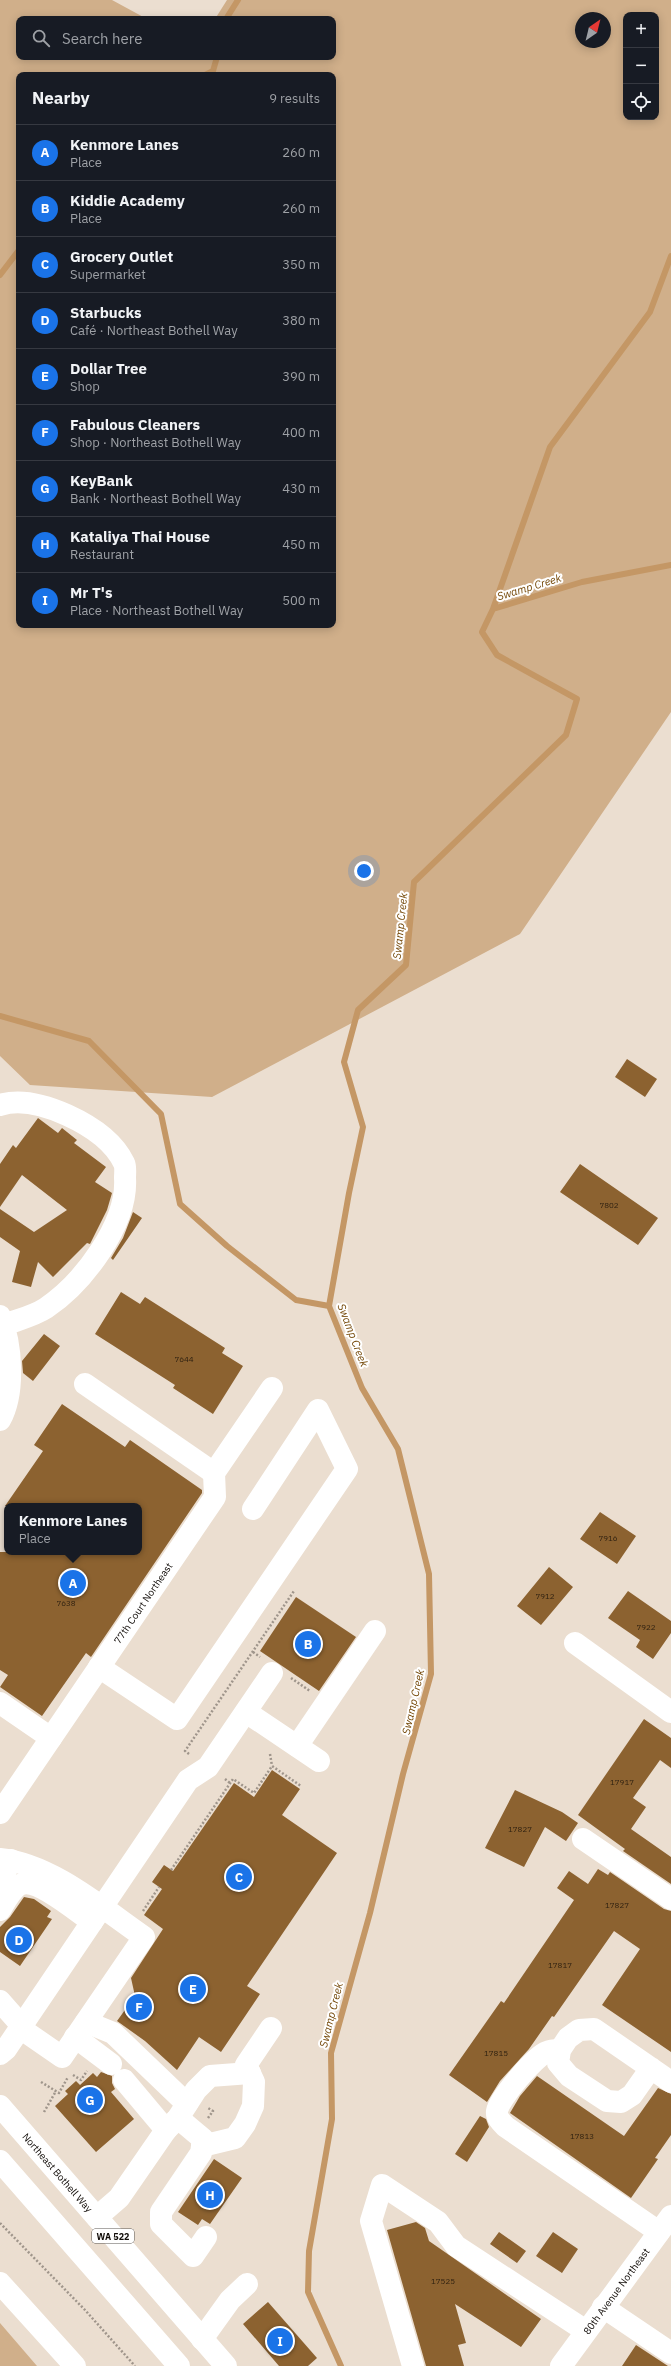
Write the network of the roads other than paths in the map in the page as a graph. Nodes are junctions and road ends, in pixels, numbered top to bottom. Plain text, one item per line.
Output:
1 (0, 1105) edge
2 (2, 1320) edge
3 (85, 1384) dead end
4 (272, 1388) dead end
5 (0, 1420) edge
6 (214, 1473) junction
7 (253, 1509) dead end
8 (375, 1631) dead end
9 (575, 1643) dead end
10 (99, 1667) junction
11 (272, 1673) dead end
12 (0, 1703) edge
13 (246, 1712) junction
14 (671, 1712) edge
15 (51, 1738) junction
16 (297, 1746) junction
17 (319, 1761) dead end
18 (0, 1813) edge
19 (583, 1838) dead end
20 (5, 1859) edge
21 (0, 1882) edge
22 (671, 1899) edge
23 (0, 1910) edge
24 (97, 1915) junction
25 (0, 2001) edge
26 (21, 2027) junction
27 (271, 2028) dead end
28 (81, 2030) junction
29 (560, 2050) junction
30 (0, 2054) edge
31 (651, 2068) junction
32 (250, 2073) junction
33 (671, 2082) edge
34 (0, 2106) edge
35 (177, 2117) junction
36 (202, 2146) junction
37 (0, 2161) edge
38 (97, 2217) junction
39 (667, 2224) edge
40 (206, 2237) dead end
41 (0, 2283) edge
42 (248, 2284) dead end
43 (603, 2307) junction
44 (586, 2331) junction
45 (202, 2339) junction
46 (671, 2353) edge
47 (75, 2366) edge
48 (179, 2366) edge
49 (226, 2366) edge
50 (413, 2366) edge
51 (561, 2366) edge

1 - 2 street
2 - 5 street
3 - 6 street
4 - 6 street
6 - 10 street, 77th Court Northeast
7 - 10 street
8 - 16 street
9 - 14 street
10 - 15 street, 77th Court Northeast
11 - 13 street
12 - 15 street
13 - 16 street
13 - 24 street
15 - 18 street, 77th Court Northeast
16 - 17 street
19 - 22 street
20 - 21 street
20 - 24 street
23 - 24 street
24 - 26 street
24 - 28 street
25 - 26 street
26 - 28 street
26 - 30 street
27 - 32 street
28 - 35 street
28 - 35 street
29 - 31 street
29 - 31 street
29 - 39 street
31 - 33 street
32 - 35 street
32 - 36 street
34 - 38 street, Northeast Bothell Way / WA 522
35 - 36 street
35 - 38 street
36 - 40 street
37 - 48 street
38 - 45 street, Northeast Bothell Way / WA 522
39 - 43 street, 80th Avenue Northeast
41 - 47 street
42 - 45 street
43 - 44 street, 80th Avenue Northeast
43 - 46 street
44 - 50 street
44 - 51 street, 80th Avenue Northeast
45 - 49 street, Northeast Bothell Way / WA 522

